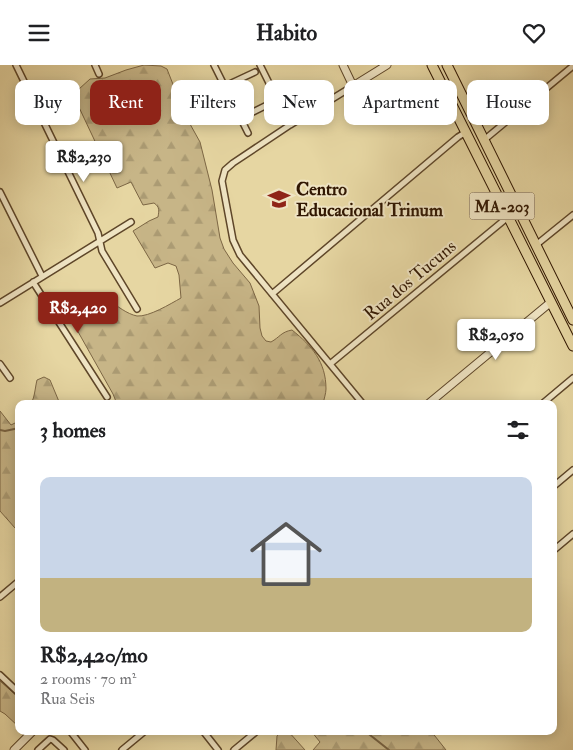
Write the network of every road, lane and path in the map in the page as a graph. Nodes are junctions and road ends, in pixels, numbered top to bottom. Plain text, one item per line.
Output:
1 (16, 65) edge
2 (95, 65) edge
3 (214, 65) edge
4 (260, 65) edge
5 (343, 65) edge
6 (387, 65) edge
7 (432, 65) edge
8 (447, 65) edge
9 (573, 66) edge
10 (255, 72) dead end
11 (100, 74) dead end
12 (222, 80) edge
13 (238, 80) edge
14 (268, 80) edge
15 (350, 80) edge
16 (363, 80) edge
17 (244, 125) edge
18 (290, 125) edge
19 (466, 132) junction
20 (248, 133) dead end
21 (484, 140) junction
22 (0, 192) edge
23 (573, 215) edge
24 (508, 217) junction
25 (131, 222) dead end
26 (100, 241) junction
27 (536, 245) junction
28 (42, 276) junction
29 (34, 282) junction
30 (272, 294) junction
31 (551, 302) junction
32 (0, 303) edge
33 (137, 309) dead end
34 (573, 320) edge
35 (573, 346) edge
36 (0, 364) edge
37 (330, 364) junction
38 (10, 378) dead end
39 (573, 379) edge
40 (106, 397) dead end
41 (360, 400) edge
42 (433, 400) edge
43 (547, 400) edge
44 (573, 471) edge
45 (557, 484) edge
46 (573, 534) edge
47 (557, 547) edge
48 (15, 584) edge
49 (0, 597) edge
50 (0, 675) edge
51 (15, 689) edge
52 (28, 735) edge
53 (73, 735) edge
54 (140, 735) edge
55 (206, 735) edge
56 (252, 735) edge
57 (14, 750) edge
58 (38, 750) edge
59 (64, 750) edge
60 (85, 750) edge
61 (122, 750) edge
62 (218, 750) edge
63 (234, 750) edge

1 - 26 street
2 - 11 street
3 - 12 street
4 - 14 street
5 - 15 street
6 - 16 street
7 - 19 main road, MA-203
8 - 21 main road, MA-203
9 - 21 street
10 - 13 street
17 - 20 street
18 - 30 street
19 - 24 main road, MA-203
19 - 30 street
21 - 27 main road, MA-203
22 - 28 street
23 - 27 street
24 - 31 main road, MA-203
24 - 37 street, Rua dos Tucuns
25 - 26 street
26 - 28 street
26 - 33 street
27 - 34 main road, MA-203
28 - 29 street
29 - 32 street
29 - 40 street
30 - 37 street
31 - 35 main road, MA-203
31 - 42 street
36 - 38 street
37 - 41 street
39 - 43 street
44 - 45 street
46 - 47 street
48 - 49 street
50 - 51 street
52 - 57 street
53 - 60 street
54 - 61 street
55 - 62 street
56 - 63 street
58 - 59 street

